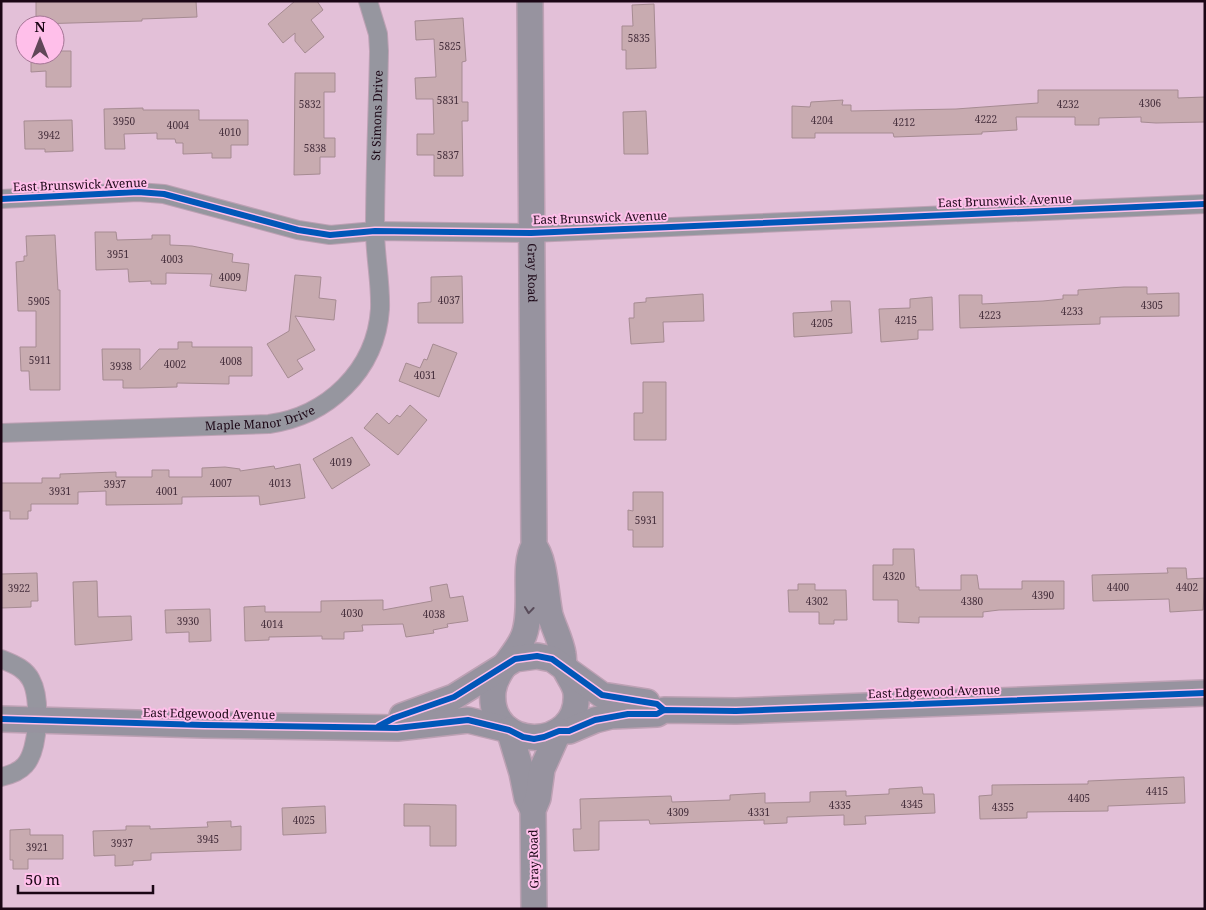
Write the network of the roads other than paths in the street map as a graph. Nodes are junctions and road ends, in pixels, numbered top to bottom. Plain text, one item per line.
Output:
1 (368, 1) edge
2 (530, 1) edge
3 (1, 199) edge
4 (1205, 204) edge
5 (375, 231) junction
6 (531, 232) junction
7 (1, 433) edge
8 (534, 546) junction
9 (1, 659) edge
10 (503, 666) junction
11 (564, 668) junction
12 (1205, 693) edge
13 (664, 710) junction
14 (1, 719) edge
15 (38, 720) junction
16 (379, 726) junction
17 (509, 730) junction
18 (559, 731) junction
19 (1, 777) edge
20 (533, 810) junction
21 (534, 909) edge

1 - 5 street, St Simons Drive
2 - 6 main road, Gray Road
3 - 5 street, East Brunswick Avenue
4 - 6 street, East Brunswick Avenue
5 - 6 street, East Brunswick Avenue
5 - 7 street, Maple Manor Drive
6 - 8 main road, Gray Road
8 -> 10 main road, Gray Road
8 - 11 main road, Gray Road
9 - 15 street
10 - 11 main road
10 - 16 main road, East Edgewood Avenue
10 - 17 main road
11 - 13 main road, East Edgewood Avenue
11 - 18 main road
12 - 13 main road, East Edgewood Avenue
13 - 18 main road, East Edgewood Avenue
14 - 15 main road, East Edgewood Avenue
15 - 16 main road, East Edgewood Avenue
15 - 19 street
16 - 17 main road, East Edgewood Avenue
17 - 18 main road
17 - 20 main road, Gray Road
18 - 20 main road, Gray Road
20 - 21 main road, Gray Road

